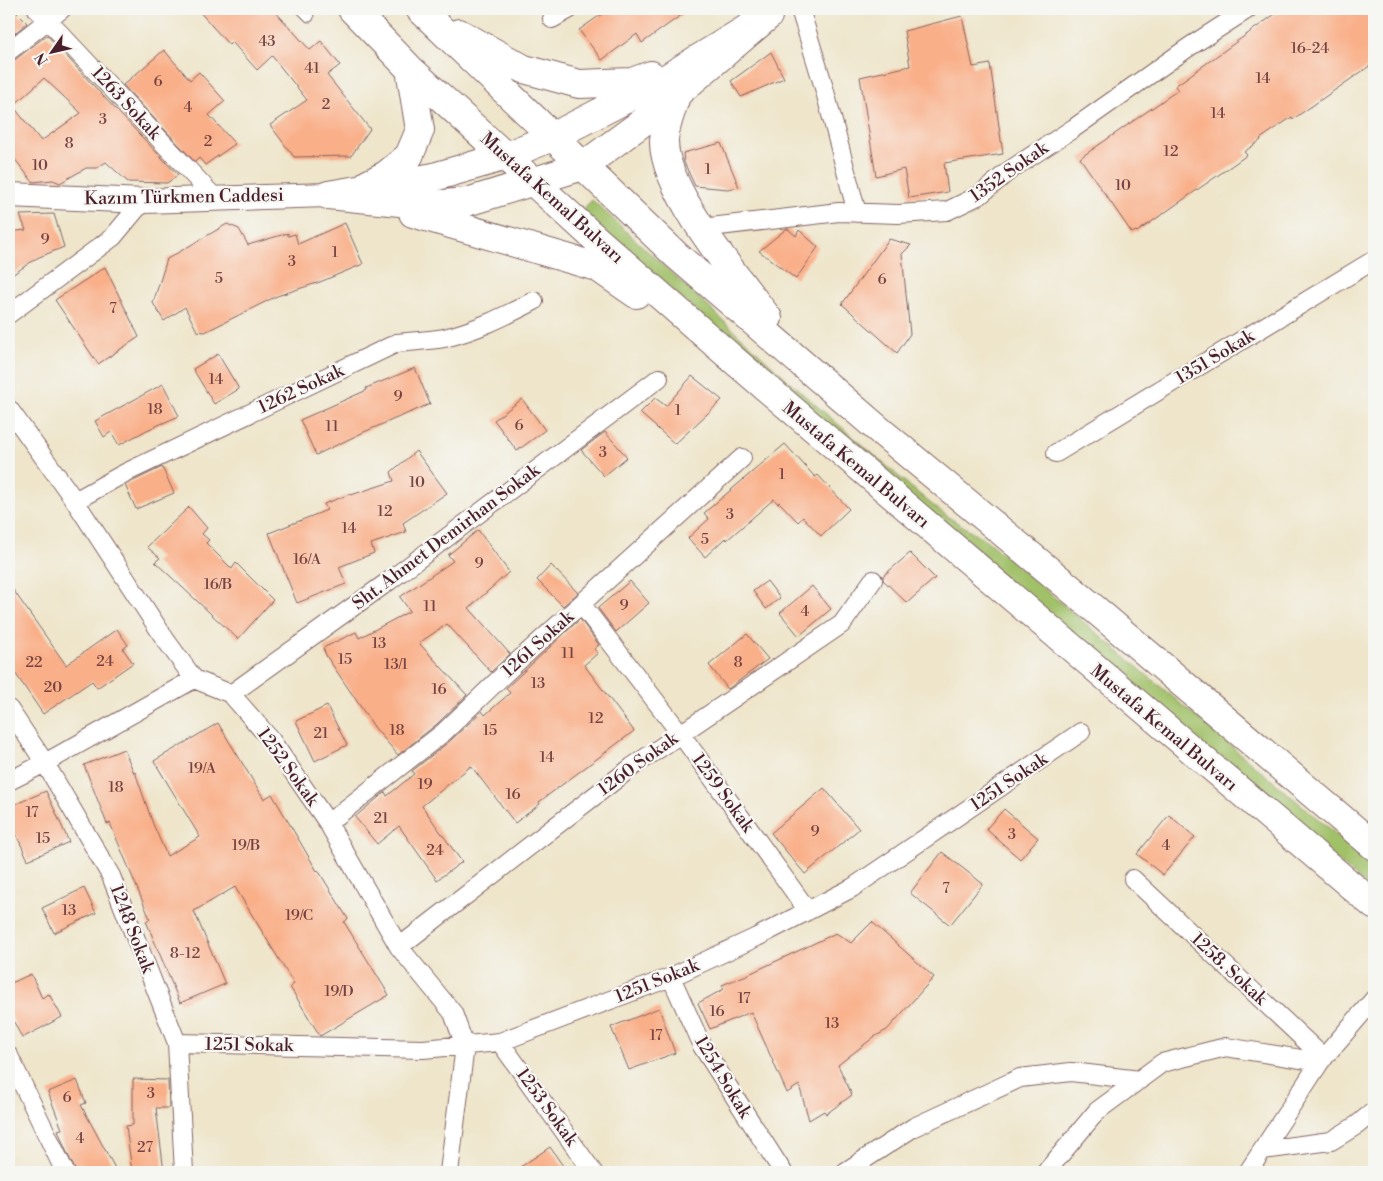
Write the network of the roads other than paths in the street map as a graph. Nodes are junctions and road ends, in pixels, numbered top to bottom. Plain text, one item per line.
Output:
1 (62, 9) edge
2 (301, 9) edge
3 (352, 9) edge
4 (570, 9) edge
5 (800, 9) edge
6 (1248, 9) edge
7 (421, 11) edge
8 (43, 14) edge
9 (309, 17) dead end
10 (552, 18) dead end
11 (9, 51) edge
12 (704, 55) junction
13 (410, 69) junction
14 (677, 93) junction
15 (552, 137) junction
16 (506, 156) junction
17 (583, 166) junction
18 (533, 181) junction
19 (328, 195) junction
20 (9, 196) edge
21 (215, 198) junction
22 (143, 201) junction
23 (857, 212) junction
24 (702, 228) junction
25 (1374, 260) edge
26 (534, 302) dead end
27 (9, 314) edge
28 (735, 361) junction
29 (808, 368) junction
30 (659, 378) dead end
31 (9, 409) edge
32 (1056, 454) dead end
33 (742, 458) dead end
34 (75, 501) junction
35 (873, 580) dead end
36 (582, 605) junction
37 (194, 679) junction
38 (231, 694) junction
39 (9, 709) edge
40 (1081, 732) dead end
41 (680, 733) junction
42 (45, 763) junction
43 (9, 781) edge
44 (328, 823) junction
45 (1374, 846) edge
46 (1133, 879) dead end
47 (1374, 905) edge
48 (808, 911) junction
49 (399, 947) junction
50 (671, 977) junction
51 (1374, 999) edge
52 (500, 1042) junction
53 (177, 1043) junction
54 (465, 1046) junction
55 (9, 1056) edge
56 (1322, 1060) junction
57 (1140, 1080) junction
58 (1374, 1111) edge
59 (1264, 1150) junction
60 (65, 1172) edge
61 (184, 1172) edge
62 (448, 1172) edge
63 (593, 1172) edge
64 (783, 1172) edge
65 (845, 1172) edge
66 (1046, 1172) edge
67 (1248, 1172) edge

1 - 8 street
2 - 9 lane
3 - 13 highway, Mustafa Kemal Bulvarı
4 - 10 street
5 - 23 street
6 - 23 street, 1352 Sokak
7 - 12 highway
7 - 15 highway
8 - 11 street
8 - 21 street, 1263 Sokak
12 - 14 highway
12 - 15 highway
13 - 16 highway, Mustafa Kemal Bulvarı
13 - 19 highway
14 - 17 highway
14 - 24 highway
15 - 16 highway
15 - 17 highway
16 - 18 highway, Mustafa Kemal Bulvarı
16 - 19 highway
17 - 18 highway
17 - 29 highway
18 - 19 highway
18 - 28 highway, Mustafa Kemal Bulvarı
19 - 21 main road, Kazım Türkmen Caddesi
19 - 28 highway
20 - 22 main road, Kazım Türkmen Caddesi
21 - 22 main road, Kazım Türkmen Caddesi
22 - 27 street
23 - 24 street, 1352 Sokak
24 - 29 highway
25 - 32 street, 1351 Sokak
26 - 34 street, 1262 Sokak
28 - 47 highway, Mustafa Kemal Bulvarı
29 - 45 highway
30 - 38 street, Sht. Ahmet Demirhan Sokak
31 - 34 street
33 - 36 street, 1261 Sokak
34 - 37 street
35 - 41 street, 1260 Sokak
36 - 41 street, 1259 Sokak
36 - 44 street, 1261 Sokak
37 - 38 street, 1252 Sokak
37 - 42 street
38 - 44 street, 1252 Sokak
39 - 42 street, 1248 Sokak
40 - 48 street, 1251 Sokak
41 - 48 street, 1259 Sokak
41 - 49 street, 1260 Sokak
42 - 43 street
42 - 53 street, 1248 Sokak
44 - 49 street, 1252 Sokak
46 - 56 street, 1258. Sokak
48 - 50 street, 1251 Sokak
49 - 54 street, 1252 Sokak
50 - 52 street, 1251 Sokak
50 - 64 street, 1254 Sokak
51 - 56 street
52 - 54 street, 1251 Sokak
52 - 63 street, 1253 Sokak
53 - 54 street, 1251 Sokak
53 - 61 street, 1248 Sokak
54 - 62 street, 1252 Sokak
55 - 60 street
56 - 57 street
56 - 59 street
57 - 65 street
57 - 66 street
58 - 59 street
59 - 67 street

